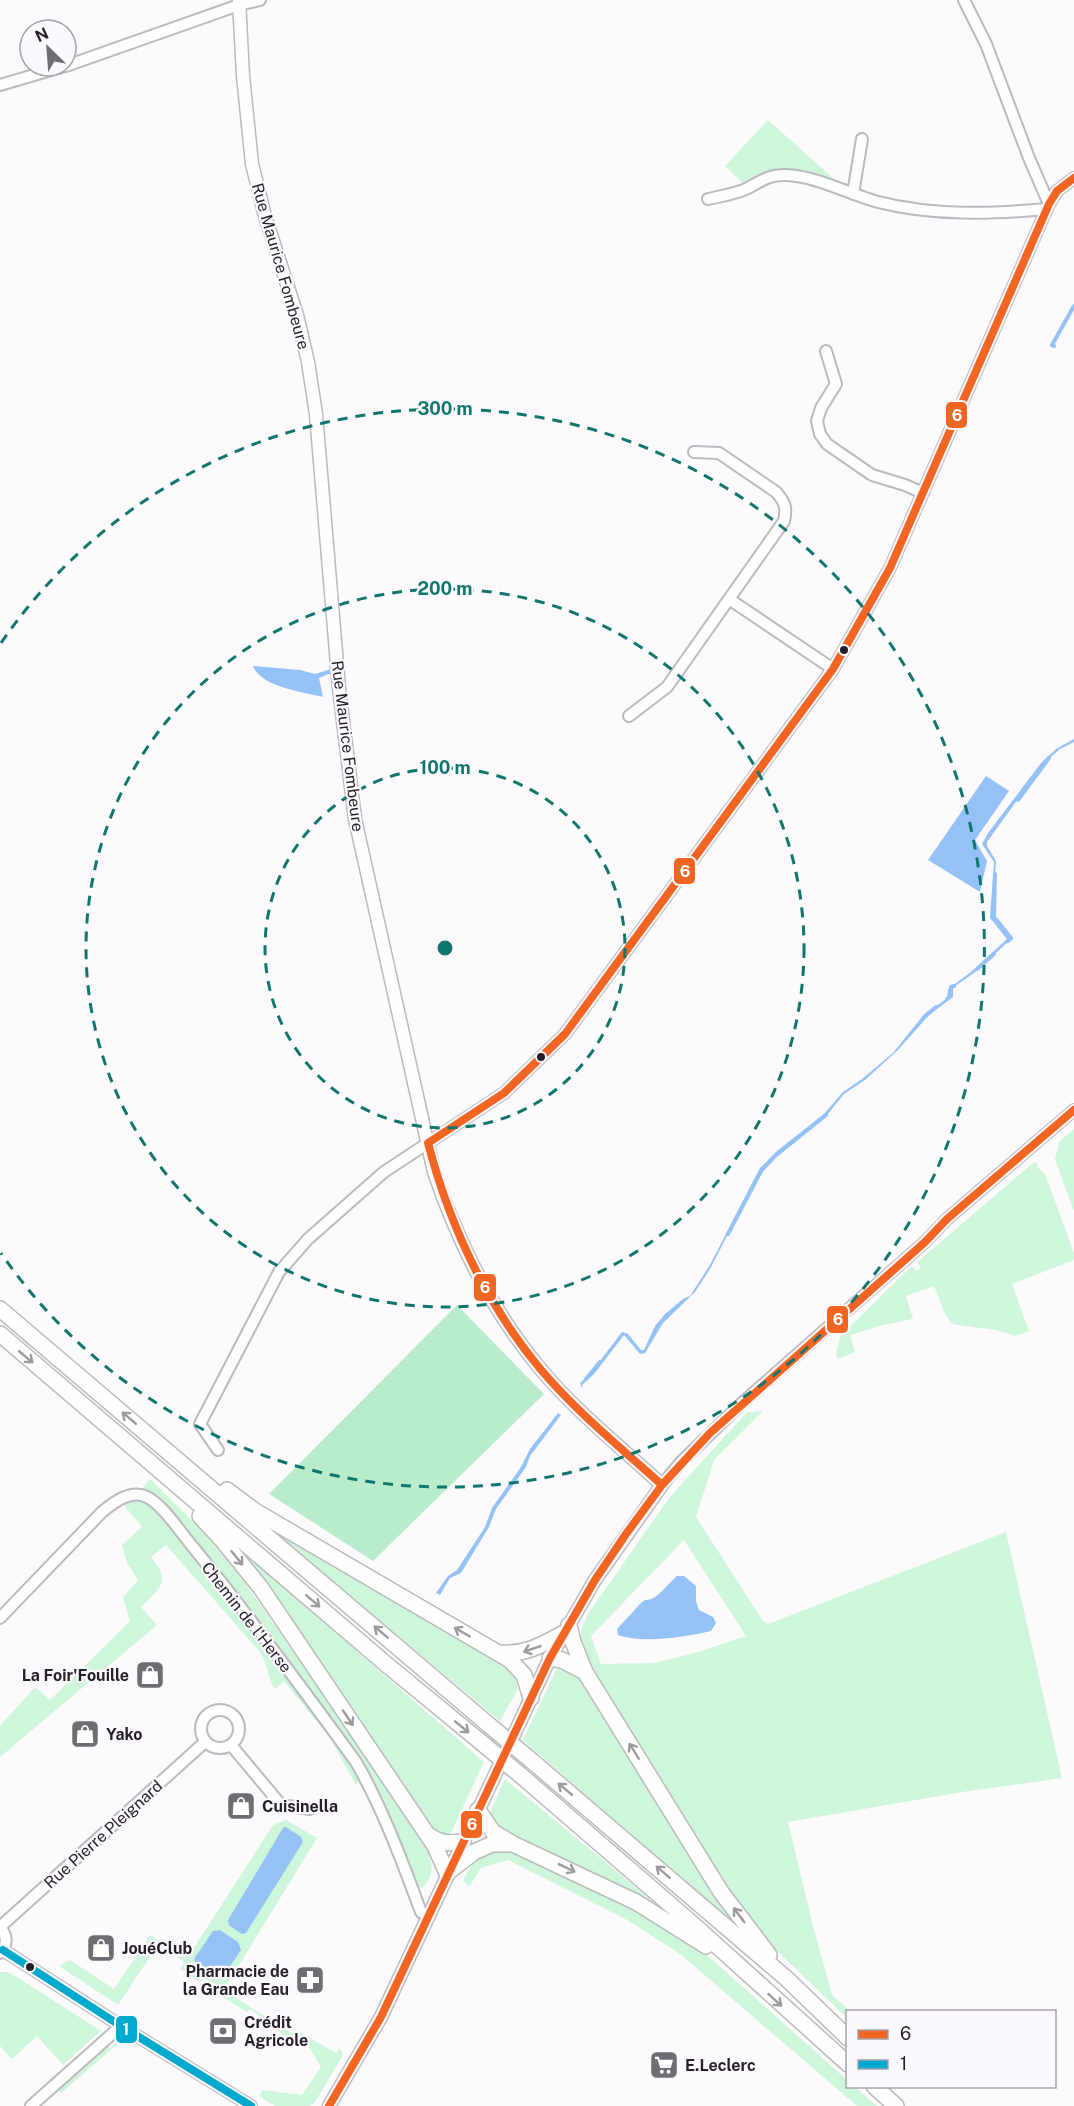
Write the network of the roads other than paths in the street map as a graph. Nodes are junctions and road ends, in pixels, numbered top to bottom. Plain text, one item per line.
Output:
1 (260, 0) edge
2 (964, 0) edge
3 (239, 2) edge
4 (78, 62) edge
5 (24, 78) edge
6 (0, 85) edge
7 (862, 139) dead end
8 (1074, 178) edge
9 (853, 194) junction
10 (708, 199) dead end
11 (1048, 206) junction
12 (826, 351) dead end
13 (694, 452) dead end
14 (923, 493) junction
15 (729, 599) junction
16 (833, 669) junction
17 (629, 716) dead end
18 (1074, 1110) edge
19 (428, 1143) junction
20 (0, 1309) edge
21 (0, 1334) edge
22 (219, 1450) dead end
23 (174, 1456) junction
24 (157, 1467) junction
25 (662, 1485) junction
26 (0, 1618) edge
27 (566, 1629) junction
28 (497, 1653) junction
29 (550, 1658) junction
30 (585, 1672) junction
31 (531, 1698) junction
32 (206, 1742) junction
33 (231, 1745) junction
34 (310, 1809) dead end
35 (478, 1810) junction
36 (428, 1836) junction
37 (463, 1842) junction
38 (513, 1844) junction
39 (447, 1874) junction
40 (428, 1917) junction
41 (0, 1927) edge
42 (2, 1952) edge
43 (732, 1961) junction
44 (787, 1979) junction
45 (121, 2026) junction
46 (846, 2036) edge
47 (846, 2062) edge
48 (876, 2088) edge
49 (892, 2088) edge
50 (31, 2106) edge
51 (251, 2106) edge
52 (329, 2106) edge
53 (896, 2106) edge
54 (905, 2106) edge

1 - 3 street
2 - 11 street
3 - 4 street
3 - 19 street, Rue Maurice Fombeure
5 - 6 street
7 - 9 street
8 - 11 street
9 - 10 street
9 - 11 street
11 - 14 street
12 - 14 street
13 - 15 street
14 - 16 street
15 - 16 street
15 - 17 street
16 - 19 street
18 - 25 street
19 - 22 street
19 - 25 street, Rue Maurice Fombeure
23 -> 20 main road
21 -> 24 main road
28 -> 23 main road
44 -> 23 main road, bridge
24 -> 36 main road
24 -> 43 main road, bridge
25 - 27 street
26 - 40 street, Chemin de l'Herse
27 -> 28 main road
27 - 29 street
27 - 30 main road
28 - 31 main road
29 - 30 main road
29 - 31 street
44 -> 30 main road
31 - 35 street
32 - 33 street
32 - 33 street
32 - 41 street, Rue Pierre Pleignard
33 - 34 street
35 - 37 street
35 - 38 main road
36 - 37 main road
36 - 39 main road
37 - 39 street
38 - 39 main road
38 -> 43 main road
39 - 40 street
40 - 52 street
41 - 42 street
42 - 45 street
43 -> 47 main road
44 - 46 main road
45 - 50 street
45 - 51 street
48 - 53 main road
49 - 54 main road

